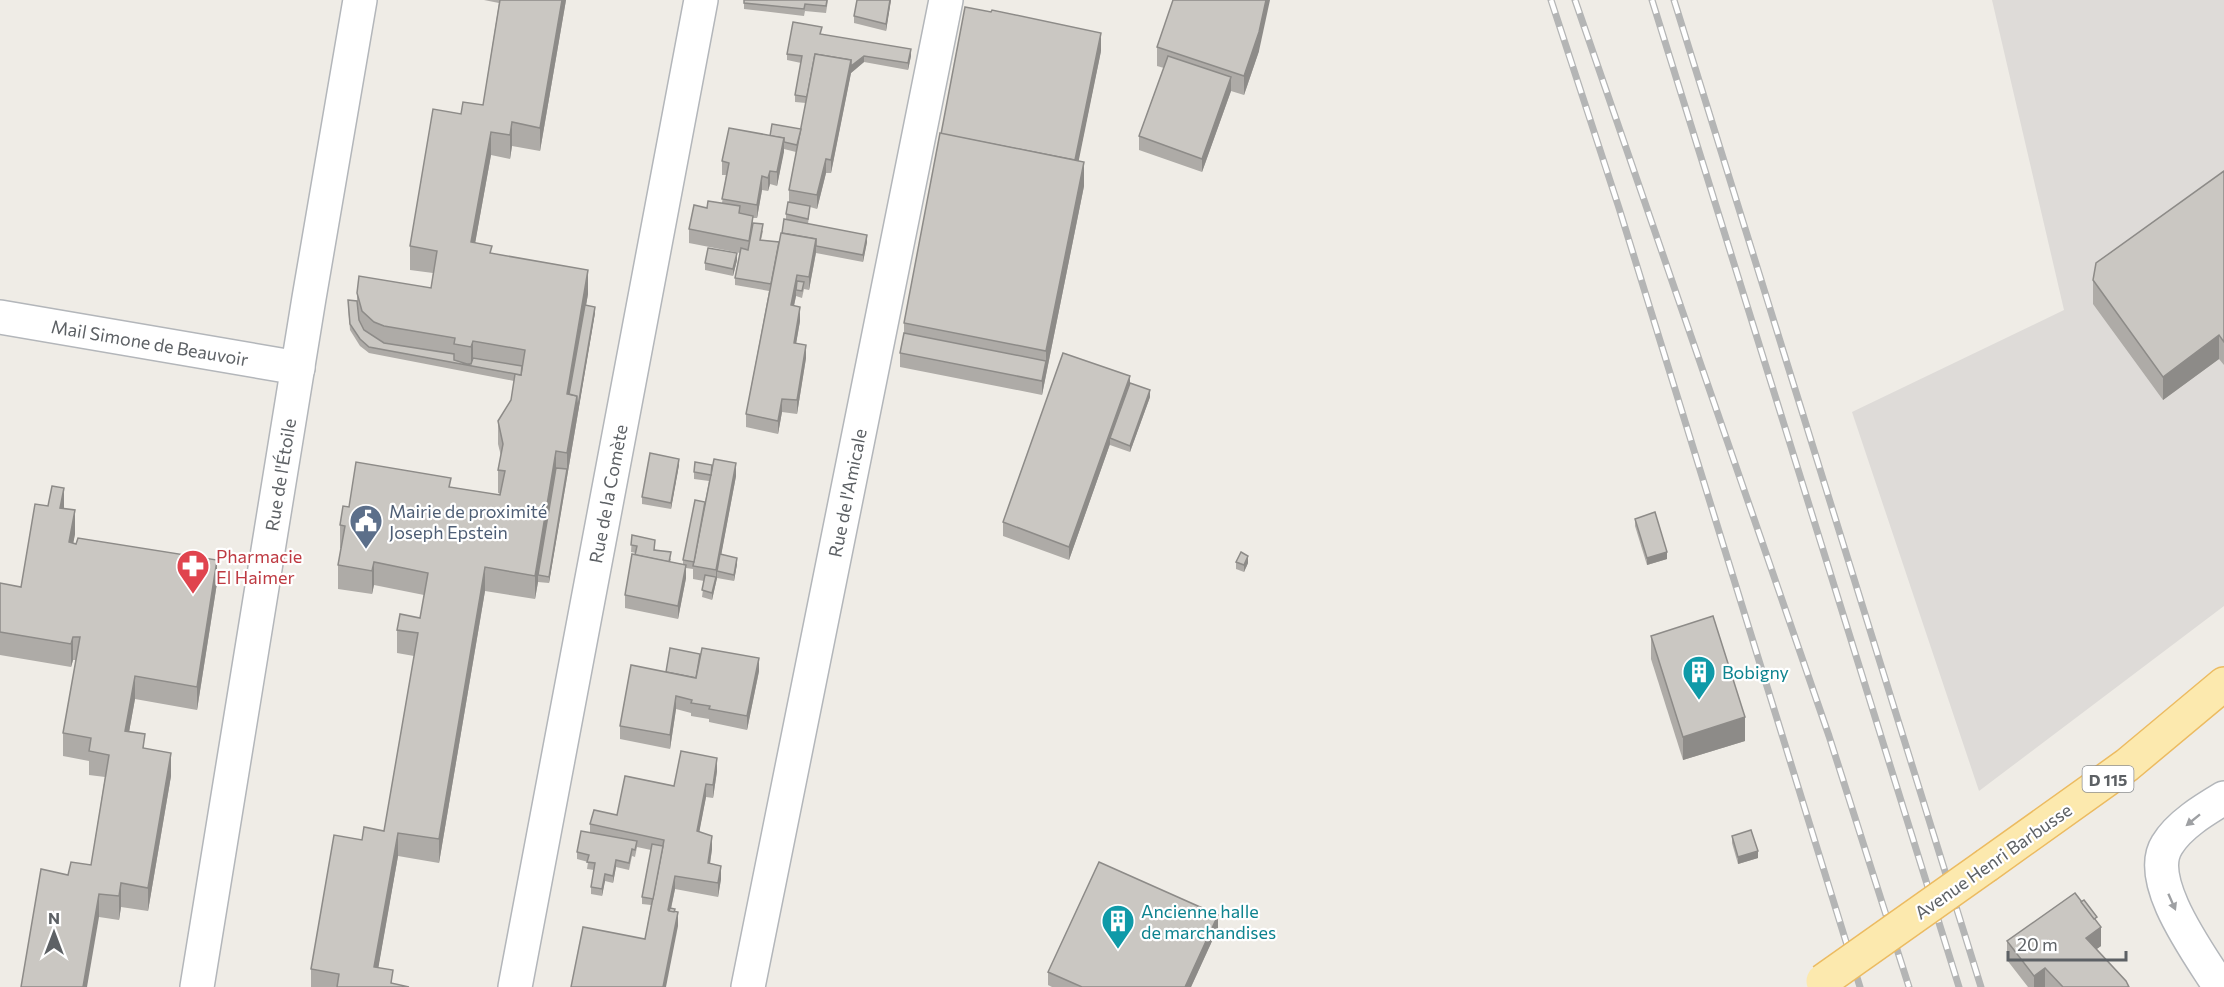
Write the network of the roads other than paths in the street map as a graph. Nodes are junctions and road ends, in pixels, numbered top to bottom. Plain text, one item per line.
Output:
1 (360, 0) edge
2 (702, 0) edge
3 (946, 0) edge
4 (0, 317) edge
5 (298, 369) junction
6 (2224, 684) edge
7 (2224, 798) edge
8 (1819, 984) edge
9 (197, 987) edge
10 (515, 987) edge
11 (747, 987) edge
12 (2220, 987) edge

1 - 5 street, Rue de l'Étoile
2 - 10 street, Rue de la Comète
3 - 11 street, Rue de l'Amicale
4 - 5 street, Mail Simone de Beauvoir
5 - 9 street, Rue de l'Étoile
6 - 8 main road, Avenue Henri Barbusse / D 115, bridge
7 -> 12 street

